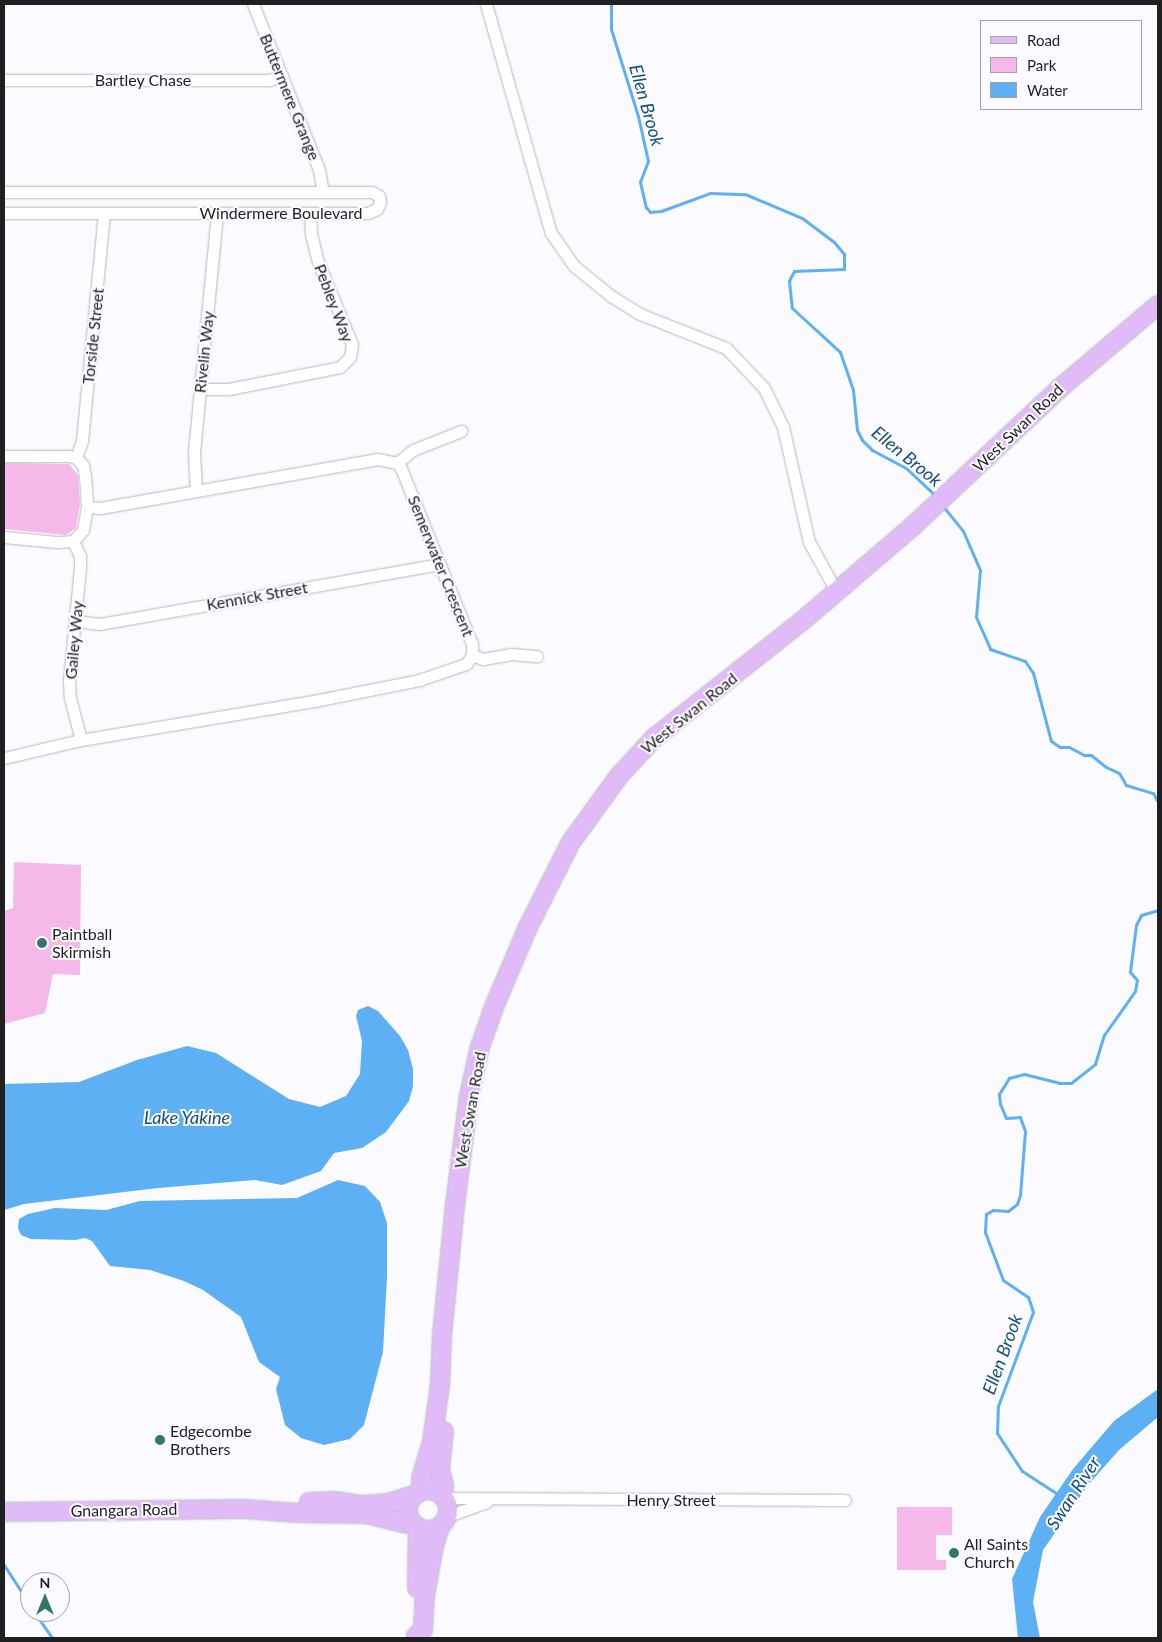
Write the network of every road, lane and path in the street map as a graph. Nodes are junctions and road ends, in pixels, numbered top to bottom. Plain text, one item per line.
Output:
1 (252, 4) edge
2 (486, 4) edge
3 (282, 76) junction
4 (4, 80) edge
5 (4, 192) edge
6 (323, 192) junction
7 (4, 213) edge
8 (104, 213) junction
9 (218, 213) junction
10 (310, 213) junction
11 (1158, 305) edge
12 (200, 389) junction
13 (461, 431) dead end
14 (4, 456) edge
15 (76, 458) junction
16 (397, 463) junction
17 (196, 491) junction
18 (87, 507) junction
19 (4, 537) edge
20 (72, 541) junction
21 (440, 564) junction
22 (836, 591) junction
23 (75, 621) junction
24 (472, 655) junction
25 (537, 656) dead end
26 (81, 740) junction
27 (4, 758) edge
28 (440, 1386) junction
29 (419, 1492) junction
30 (443, 1497) junction
31 (496, 1500) junction
32 (845, 1500) dead end
33 (244, 1509) junction
34 (4, 1512) edge
35 (444, 1521) junction
36 (416, 1525) junction
37 (416, 1637) edge

1 - 3 street, Buttermere Grange
2 - 22 street
3 - 4 street, Bartley Chase
3 - 6 street, Buttermere Grange
5 - 6 street, Windermere Boulevard
6 - 10 street, Windermere Boulevard
7 - 8 street, Windermere Boulevard
8 - 9 street, Windermere Boulevard
8 - 15 street, Torside Street
9 - 10 street, Windermere Boulevard
9 - 12 street, Rivelin Way
10 - 12 street, Pebley Way
11 - 22 main road, West Swan Road
12 - 17 street, Rivelin Way
13 - 16 street
14 - 15 street
15 - 18 street
16 - 17 street
16 - 21 street, Semerwater Crescent
17 - 18 street
18 - 20 street
19 - 20 street
20 - 23 street, Gailey Way
21 - 23 street, Kennick Street
21 - 24 street, Semerwater Crescent
22 - 28 main road, West Swan Road
23 - 26 street, Gailey Way
24 - 25 street
24 - 26 street, Semerwater Crescent
26 - 27 street, Semerwater Crescent
28 - 29 main road, West Swan Road
28 - 30 main road, West Swan Road
29 - 30 main road
29 - 33 main road, Gnangara Road
29 - 36 main road
30 - 31 street, Henry Street
30 - 35 main road
31 - 32 street, Henry Street
31 - 35 street, Henry Street
33 - 34 main road, Gnangara Road
33 - 36 main road, Gnangara Road
35 - 36 main road
35 - 37 main road
36 - 37 main road

